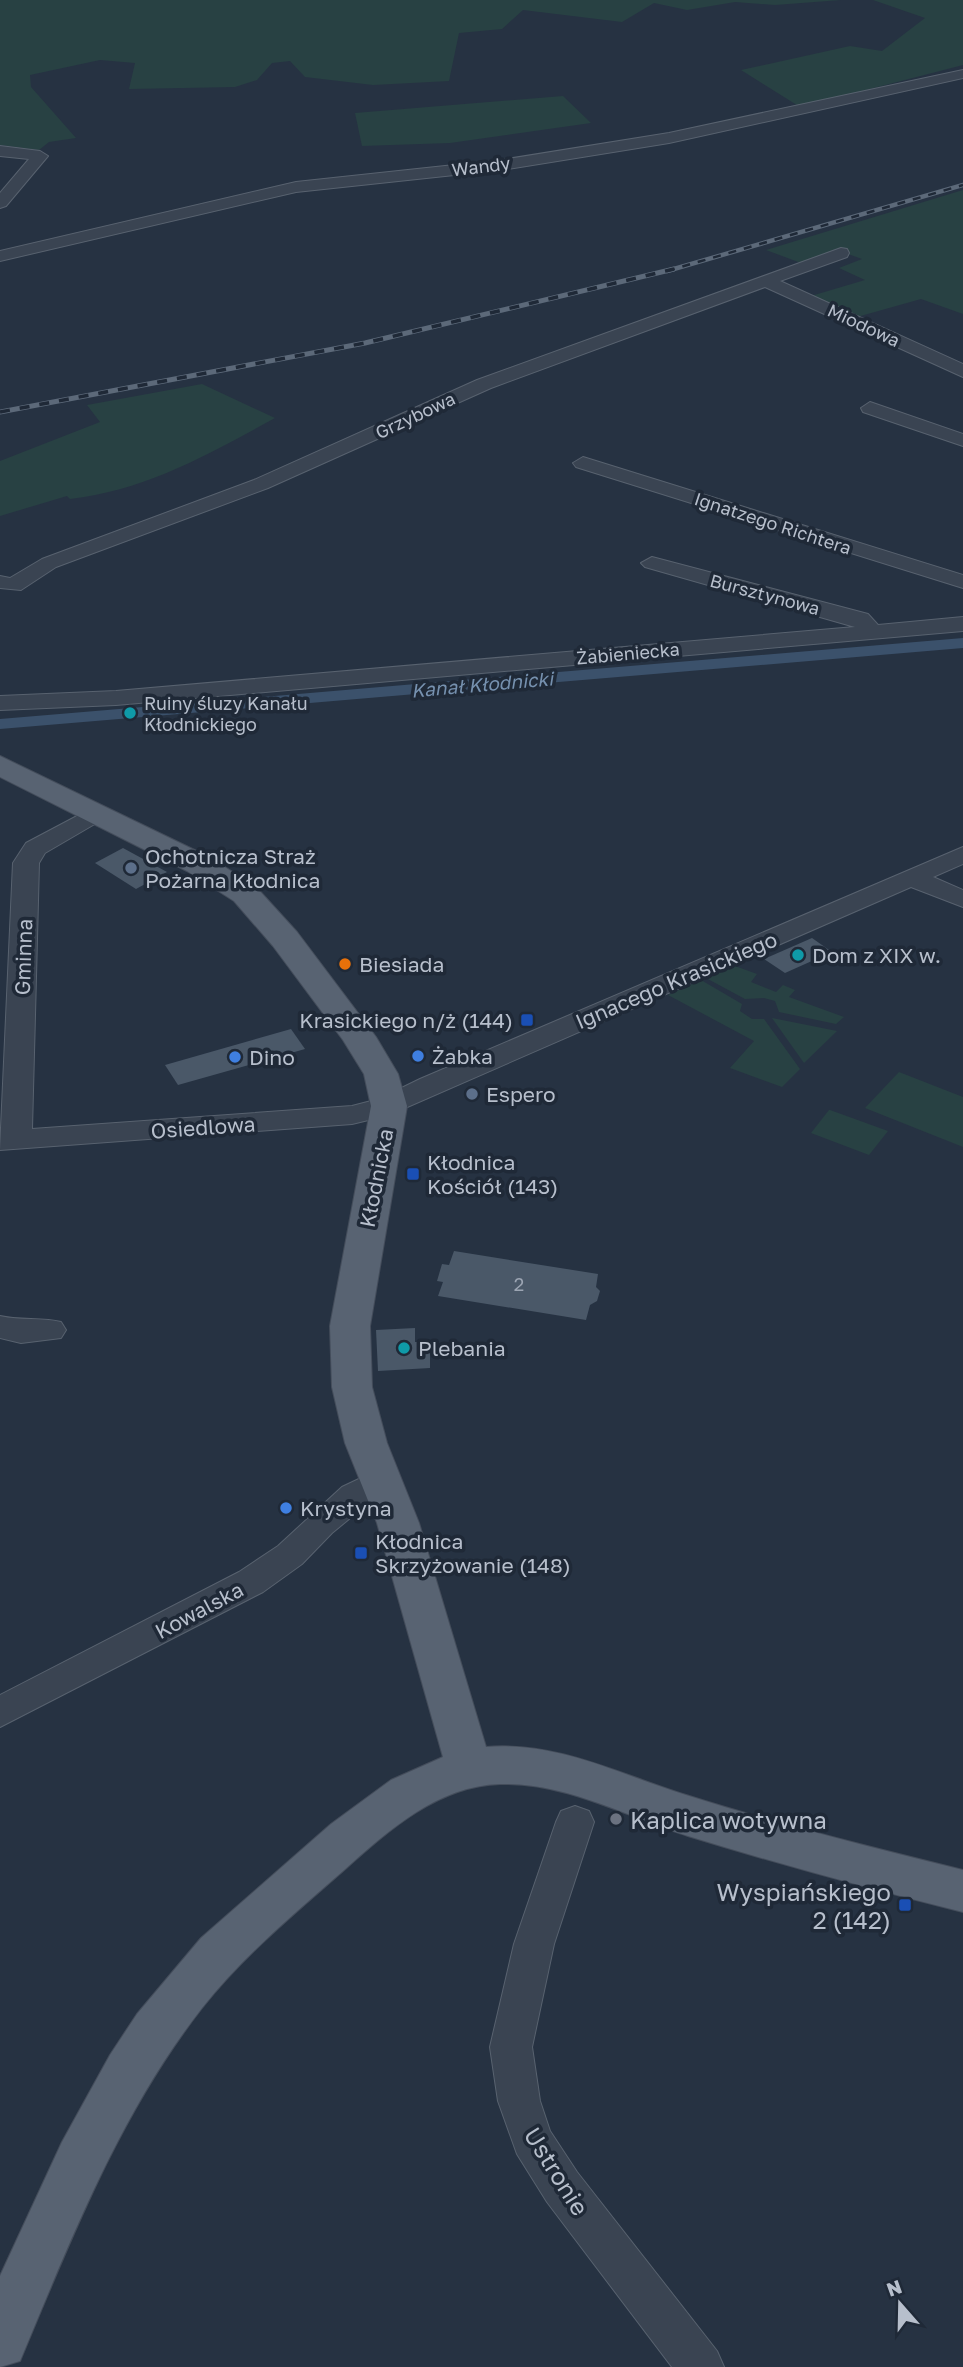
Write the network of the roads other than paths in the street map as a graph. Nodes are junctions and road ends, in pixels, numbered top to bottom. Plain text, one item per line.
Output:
1 (963, 74) edge
2 (0, 151) edge
3 (0, 203) edge
4 (0, 256) edge
5 (832, 257) dead end
6 (766, 281) junction
7 (963, 371) edge
8 (870, 408) dead end
9 (963, 440) edge
10 (583, 463) dead end
11 (652, 563) dead end
12 (963, 582) edge
13 (4, 587) edge
14 (963, 624) edge
15 (872, 632) junction
16 (0, 703) edge
17 (0, 765) edge
18 (96, 813) junction
19 (963, 855) edge
20 (912, 878) junction
21 (963, 899) edge
22 (10, 1055) edge
23 (389, 1106) junction
24 (8, 1141) edge
25 (0, 1327) edge
26 (50, 1330) dead end
27 (380, 1481) junction
28 (0, 1712) edge
29 (469, 1767) junction
30 (575, 1822) dead end
31 (963, 1891) edge
32 (0, 2341) edge
33 (701, 2367) edge

1 - 4 street, Wandy
2 - 3 street
5 - 6 street, Grzybowa
6 - 7 street, Miodowa
6 - 13 street, Grzybowa
8 - 9 street
10 - 12 street, Ignatzego Richtera
11 - 15 street, Bursztynowa
14 - 15 street, Żabieniecka
15 - 16 street, Żabieniecka
17 - 18 main road, Kłodnicka
18 - 22 street, Gminna
18 - 23 main road, Kłodnicka
19 - 20 street, Ignacego Krasickiego
20 - 21 street
20 - 23 street, Ignacego Krasickiego
22 - 24 street, Gminna
23 - 24 street, Osiedlowa
23 - 27 main road, Kłodnicka
25 - 26 street
27 - 28 street, Kowalska
27 - 29 main road, Kłodnicka
29 - 31 main road
29 - 32 main road
30 - 33 street, Ustronie

